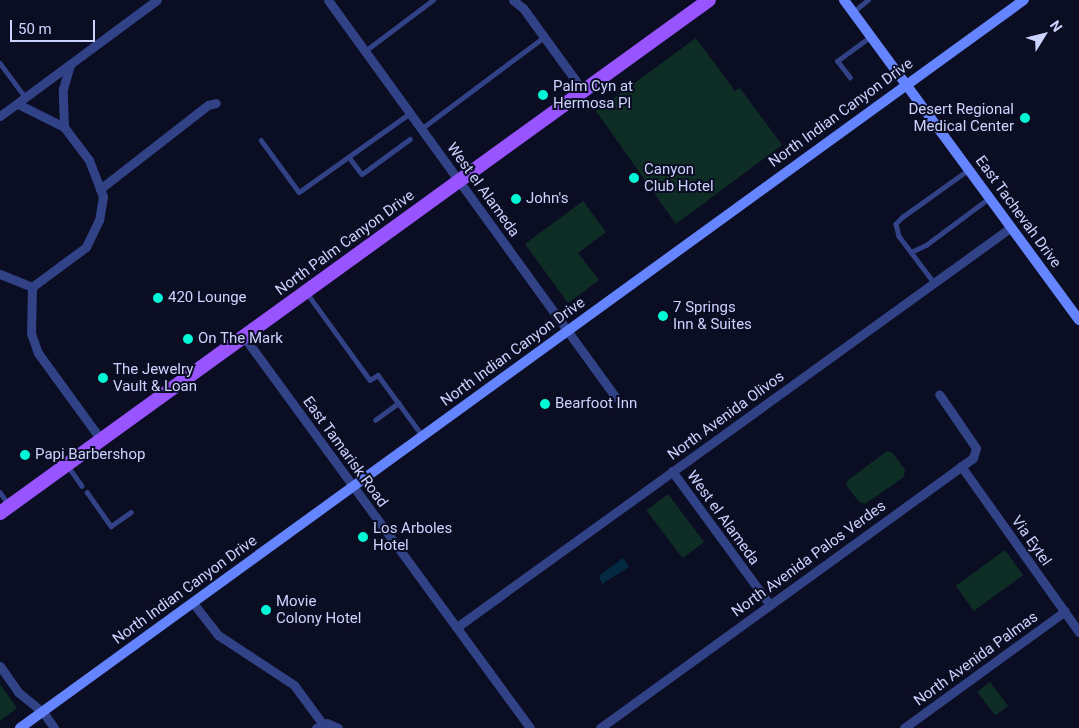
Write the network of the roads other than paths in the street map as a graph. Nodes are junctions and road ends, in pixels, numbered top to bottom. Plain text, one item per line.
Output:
1 (328, 0) edge
2 (433, 0) edge
3 (514, 0) edge
4 (709, 0) edge
5 (844, 0) edge
6 (868, 0) edge
7 (1024, 0) edge
8 (152, 2) edge
9 (853, 12) junction
10 (871, 36) junction
11 (544, 37) junction
12 (364, 50) junction
13 (0, 63) edge
14 (70, 65) junction
15 (850, 78) dead end
16 (906, 84) junction
17 (584, 92) junction
18 (26, 98) junction
19 (216, 103) dead end
20 (18, 104) junction
21 (410, 113) junction
22 (0, 116) edge
23 (64, 127) junction
24 (421, 128) junction
25 (410, 138) dead end
26 (261, 140) dead end
27 (349, 157) junction
28 (969, 170) junction
29 (459, 180) junction
30 (100, 189) junction
31 (989, 198) junction
32 (1010, 228) junction
33 (912, 252) junction
34 (0, 274) edge
35 (934, 283) junction
36 (32, 287) junction
37 (306, 292) junction
38 (1079, 320) edge
39 (567, 331) junction
40 (244, 337) junction
41 (939, 394) dead end
42 (615, 397) dead end
43 (398, 403) junction
44 (375, 420) dead end
45 (422, 436) junction
46 (102, 441) junction
47 (67, 465) junction
48 (961, 466) junction
49 (672, 472) junction
50 (82, 486) dead end
51 (354, 486) junction
52 (0, 492) edge
53 (87, 492) dead end
54 (5, 509) edge
55 (130, 512) dead end
56 (193, 603) junction
57 (770, 605) junction
58 (1065, 612) junction
59 (457, 627) junction
60 (1079, 632) edge
61 (0, 666) edge
62 (43, 712) junction
63 (319, 726) edge
64 (20, 728) edge
65 (54, 728) edge
66 (338, 728) edge
67 (530, 728) edge
68 (600, 728) edge
69 (904, 728) edge

1 - 12 street, West el Alameda
2 - 12 lane
3 - 11 street
4 - 17 main road, North Palm Canyon Drive
5 - 9 main road, East Tachevah Drive
6 - 9 lane
7 - 16 main road, North Indian Canyon Drive
8 - 14 street
9 - 10 main road, East Tachevah Drive
10 - 15 lane
10 - 16 main road, East Tachevah Drive
11 - 17 street
11 - 24 lane
12 - 21 street, West el Alameda
13 - 18 lane
14 - 18 street
14 - 23 street
16 - 28 main road, East Tachevah Drive
16 - 39 main road, North Indian Canyon Drive
17 - 29 main road, North Palm Canyon Drive
18 - 20 street
19 - 30 street
20 - 22 street
20 - 23 street
21 - 24 street, West el Alameda
21 - 27 lane
23 - 30 street
24 - 29 street, West el Alameda
25 - 27 lane
26 - 27 lane
28 - 31 main road, East Tachevah Drive
28 - 33 lane
29 - 37 main road, North Palm Canyon Drive
29 - 39 street, West el Alameda
30 - 36 street
31 - 32 main road, East Tachevah Drive
31 - 33 lane
32 - 35 street, North Avenida Olivos
32 - 38 main road, East Tachevah Drive
33 - 35 lane
34 - 36 street
35 - 49 street, North Avenida Olivos
36 - 46 street
37 - 40 main road, North Palm Canyon Drive
37 - 43 lane
39 - 42 street, West el Alameda
39 - 45 main road, North Indian Canyon Drive
40 - 46 main road, North Palm Canyon Drive
40 - 51 street, East Tamarisk Road
41 - 48 street, North Avenida Palos Verdes
43 - 44 lane
43 - 45 lane
45 - 51 main road, North Indian Canyon Drive
46 - 47 main road, North Palm Canyon Drive
47 - 50 lane
47 - 54 main road, North Palm Canyon Drive
48 - 57 street, North Avenida Palos Verdes
48 - 58 street, Via Eytel
49 - 57 street, West el Alameda
49 - 59 street, North Avenida Olivos
51 - 56 main road, North Indian Canyon Drive
51 - 59 street, East Tamarisk Road
52 - 54 lane
53 - 55 lane
56 - 62 main road, North Indian Canyon Drive
56 - 63 street
57 - 68 street, North Avenida Palos Verdes
58 - 60 street, Via Eytel
58 - 69 street, North Avenida Palmas
59 - 67 street, East Tamarisk Road
61 - 62 street
62 - 64 main road, North Indian Canyon Drive
62 - 65 street
63 - 66 street

